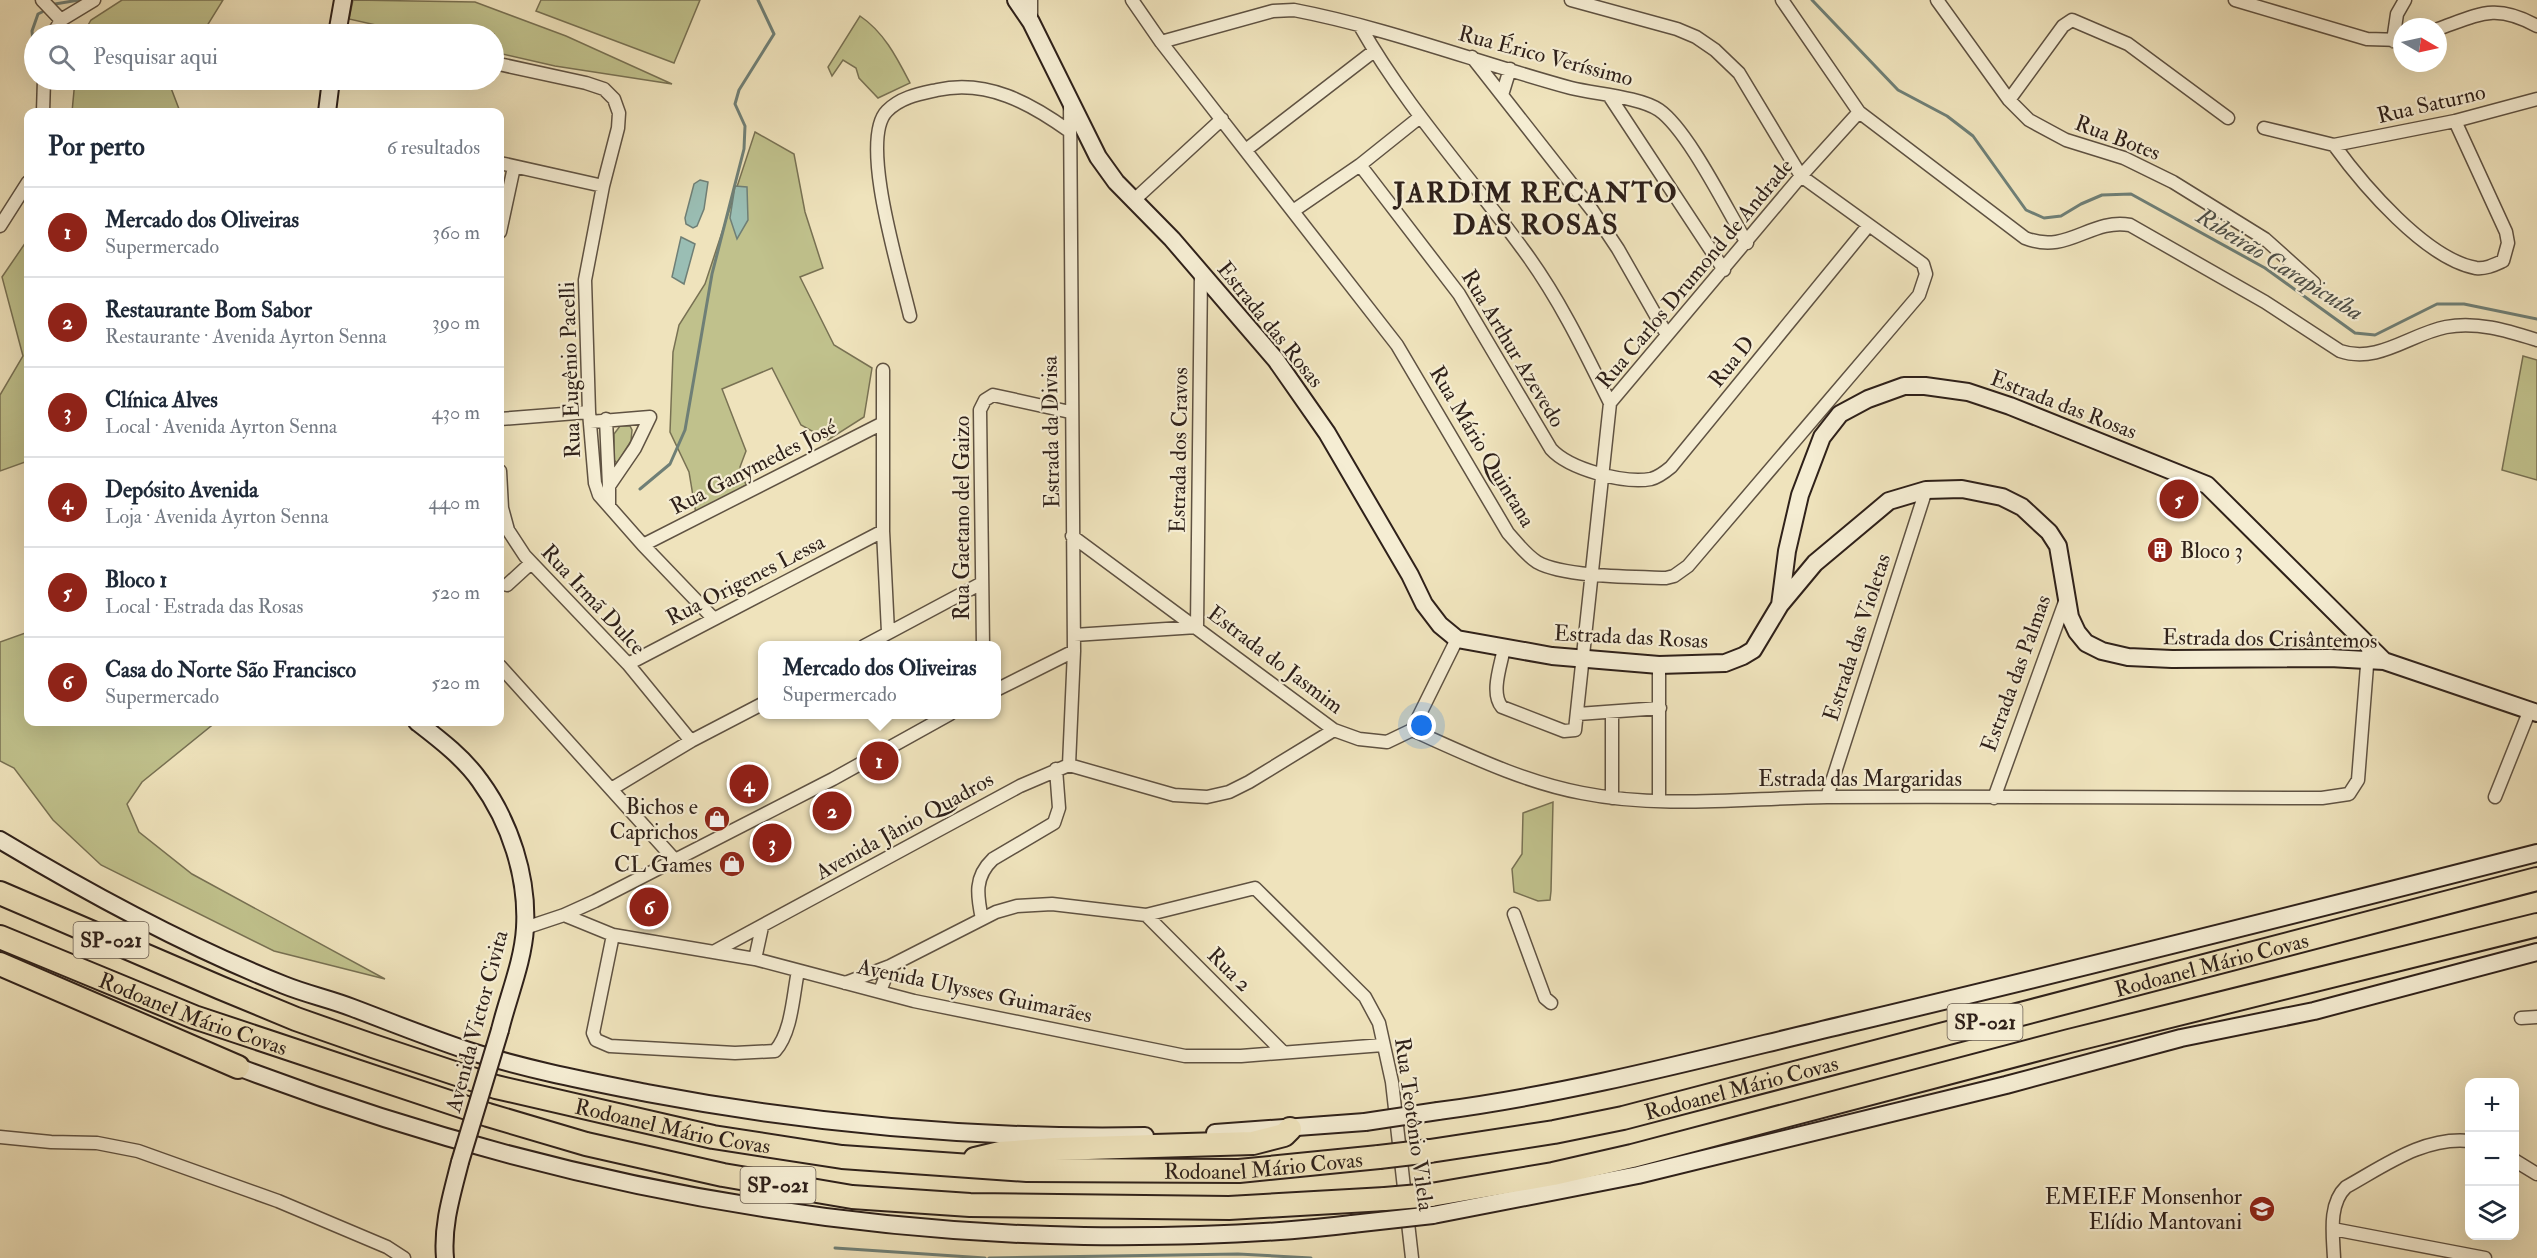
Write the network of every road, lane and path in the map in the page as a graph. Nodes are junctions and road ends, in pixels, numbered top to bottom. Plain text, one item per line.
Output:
1 (42, 0) edge
2 (94, 0) edge
3 (343, 0) edge
4 (1016, 0) edge
5 (1031, 0) edge
6 (1132, 0) edge
7 (1571, 0) edge
8 (1782, 0) edge
9 (1936, 0) edge
10 (2235, 0) edge
11 (2405, 0) edge
12 (2397, 18) edge
13 (61, 20) junction
14 (1031, 22) junction
15 (58, 24) edge
16 (339, 24) edge
17 (1360, 26) junction
18 (2447, 26) edge
19 (2537, 26) edge
20 (2393, 40) edge
21 (1161, 42) junction
22 (1374, 51) junction
23 (1471, 56) junction
24 (504, 65) edge
25 (1510, 69) junction
26 (44, 90) edge
27 (330, 90) edge
28 (1502, 95) junction
29 (1610, 97) junction
30 (1070, 99) junction
31 (2537, 99) edge
32 (2009, 100) junction
33 (43, 108) edge
34 (328, 108) edge
35 (1860, 112) junction
36 (1420, 117) junction
37 (2228, 118) dead end
38 (1222, 119) junction
39 (2455, 121) junction
40 (2264, 128) dead end
41 (1069, 130) junction
42 (2334, 145) junction
43 (1247, 149) junction
44 (504, 164) edge
45 (1360, 165) junction
46 (514, 167) junction
47 (1801, 176) junction
48 (603, 186) junction
49 (24, 191) edge
50 (1132, 201) junction
51 (1293, 211) junction
52 (504, 213) edge
53 (0, 226) edge
54 (1868, 226) junction
55 (1747, 243) junction
56 (1724, 270) junction
57 (1201, 272) junction
58 (2314, 283) dead end
59 (910, 316) dead end
60 (1667, 335) junction
61 (2537, 340) edge
62 (883, 370) dead end
63 (1610, 403) junction
64 (1071, 412) junction
65 (589, 417) junction
66 (504, 419) edge
67 (606, 419) junction
68 (881, 424) junction
69 (1603, 475) junction
70 (609, 486) junction
71 (1926, 490) junction
72 (609, 506) junction
73 (504, 515) edge
74 (883, 531) junction
75 (1072, 536) junction
76 (643, 545) junction
77 (531, 563) junction
78 (1593, 574) junction
79 (980, 584) junction
80 (507, 585) dead end
81 (2068, 595) junction
82 (1780, 605) junction
83 (713, 618) junction
84 (1197, 627) junction
85 (888, 632) junction
86 (1074, 635) junction
87 (1457, 639) junction
88 (871, 641) edge
89 (982, 641) edge
90 (1504, 648) junction
91 (1074, 651) junction
92 (2370, 652) junction
93 (1583, 657) junction
94 (628, 664) junction
95 (1659, 664) junction
96 (504, 670) edge
97 (1001, 688) edge
98 (758, 706) edge
99 (1660, 708) junction
100 (2533, 712) edge
101 (1612, 713) junction
102 (1578, 714) junction
103 (941, 719) edge
104 (422, 726) edge
105 (1334, 730) junction
106 (1412, 730) junction
107 (691, 741) junction
108 (1069, 765) junction
109 (1056, 770) junction
110 (613, 789) junction
111 (1827, 797) junction
112 (2495, 797) dead end
113 (1612, 798) junction
114 (1994, 798) junction
115 (1659, 801) junction
116 (0, 840) edge
117 (2537, 853) edge
118 (674, 859) junction
119 (2537, 879) edge
120 (0, 893) edge
121 (1514, 914) dead end
122 (564, 915) junction
123 (1146, 915) junction
124 (982, 919) junction
125 (2537, 925) edge
126 (762, 927) junction
127 (525, 928) junction
128 (613, 935) junction
129 (0, 937) edge
130 (714, 951) junction
131 (2537, 952) edge
132 (755, 960) junction
133 (0, 964) edge
134 (890, 966) junction
135 (798, 971) junction
136 (0, 977) edge
137 (845, 983) junction
138 (880, 991) junction
139 (1551, 1003) dead end
140 (2537, 1017) edge
141 (2521, 1018) dead end
142 (1383, 1045) junction
143 (1283, 1052) junction
144 (238, 1067) junction
145 (1290, 1129) junction
146 (0, 1137) edge
147 (2465, 1141) edge
148 (2519, 1163) edge
149 (944, 1165) junction
150 (2537, 1174) edge
151 (1432, 1205) junction
152 (2333, 1229) junction
153 (404, 1258) edge
154 (445, 1258) edge
155 (1412, 1258) edge
156 (2334, 1258) edge
157 (2485, 1258) edge

1 - 13 street
2 - 13 street
3 - 16 main road
4 - 14 main road, Estrada das Rosas
5 - 14 street
6 - 21 street, Rua Mário Quintana
7 - 47 street
8 - 35 street
9 - 32 street, Rua Botes
10 - 20 street
11 - 12 street
13 - 15 street
14 - 30 main road, Estrada das Rosas
17 - 21 street, Rua Érico Veríssimo
17 - 22 street
17 - 23 street, Rua Érico Veríssimo
18 - 19 street
21 - 38 street, Rua Mário Quintana
22 - 36 street
22 - 43 street
23 - 25 street, Rua Érico Veríssimo
23 - 28 street
24 - 48 street, Rua Eugênio Pacelli
25 - 28 street
25 - 29 street, Rua Érico Veríssimo
26 - 33 street
27 - 34 main road
28 - 60 street
29 - 55 street, Rua Érico Veríssimo
29 - 56 street
30 - 41 street, Estrada da Divisa
30 - 50 main road, Estrada das Rosas
31 - 39 street, Rua Saturno
32 - 37 street
32 - 58 street, Rua Botes
35 - 47 street, Rua Carlos Drumond de Andrade
35 - 61 street
36 - 45 street
36 - 63 street
38 - 43 street, Rua Mário Quintana
38 - 50 street
39 - 42 street, Rua Saturno
39 - 42 street
40 - 42 street
41 - 59 street
41 - 64 street, Estrada da Divisa
43 - 51 street, Rua Mário Quintana
44 - 46 street
45 - 51 street
45 - 69 street, Rua Arthur Azevedo
46 - 48 street
46 - 52 street
47 - 54 street
47 - 55 street, Rua Carlos Drumond de Andrade
48 - 65 street, Rua Eugênio Pacelli
49 - 53 street
50 - 57 main road, Estrada das Rosas
51 - 78 street, Rua Mário Quintana
54 - 69 street, Rua D
54 - 78 street, Rua Mário Quintana
55 - 56 street, Rua Carlos Drumond de Andrade
56 - 60 street, Rua Carlos Drumond de Andrade
57 - 84 street, Estrada dos Cravos
57 - 87 main road, Estrada das Rosas
60 - 63 street, Rua Carlos Drumond de Andrade
62 - 68 street
63 - 69 street, Rua Carlos Drumond de Andrade
64 - 75 street, Estrada da Divisa
64 - 79 street, Rua Gaetano del Gaizo
65 - 66 street
65 - 67 street
65 - 72 street, Rua Eugênio Pacelli
67 - 70 street
67 - 70 street
68 - 74 street
68 - 76 street, Rua Ganymedes José
69 - 78 street, Rua Carlos Drumond de Andrade
70 - 72 street
71 - 81 main road, Estrada das Palmas
71 - 82 main road, Estrada das Palmas
71 - 111 street, Estrada das Violetas
72 - 76 street, Rua Eugênio Pacelli
73 - 77 street, Rua Irmã Dulce
74 - 83 street, Rua Origenes Lessa
74 - 85 street
75 - 84 street, Estrada do Jasmim
75 - 86 street, Estrada da Divisa
76 - 83 street, Rua Eugênio Pacelli
77 - 80 street
77 - 94 street, Rua Irmã Dulce
78 - 93 street, Rua Carlos Drumond de Andrade
79 - 85 street
79 - 89 street, Rua Gaetano del Gaizo
81 - 92 main road, Estrada dos Crisântemos
81 - 114 street, Estrada das Palmas
82 - 92 main road, Estrada das Rosas
82 - 95 main road, Estrada das Rosas
83 - 94 street, Rua Origenes Lessa
84 - 86 street
84 - 105 street, Estrada do Jasmim
85 - 88 street
86 - 91 street, Estrada da Divisa
87 - 90 main road, Estrada das Rosas
87 - 106 street
90 - 93 main road, Estrada das Rosas
90 - 102 street
91 - 97 street
91 - 108 street, Estrada da Divisa
92 - 100 main road, Estrada dos Crisântemos
92 - 114 street, Estrada das Margaridas
93 - 95 main road, Estrada das Rosas
93 - 102 street, Rua Carlos Drumond de Andrade
94 - 107 street, Rua Irmã Dulce
95 - 99 street
96 - 110 street
98 - 107 street
99 - 101 street
99 - 115 street
100 - 112 street
101 - 102 street
101 - 113 street
103 - 118 street
104 - 127 main road, Avenida Victor Civita
105 - 106 street, Estrada do Jasmim
105 - 108 street
106 - 113 street, Estrada das Margaridas
107 - 110 street
108 - 109 street, Avenida Jânio Quadros
109 - 124 street
109 - 126 street, Avenida Jânio Quadros
110 - 118 street
111 - 114 street, Estrada das Margaridas
111 - 115 street, Estrada das Margaridas
113 - 115 street, Estrada das Margaridas
116 - 145 main road
117 - 145 main road, bridge
118 - 122 street
119 - 149 highway, Rodoanel Mário Covas / SP-021, bridge
120 - 149 highway, Rodoanel Mário Covas / SP-021
121 - 139 street
122 - 127 street
122 - 128 street, Avenida Ulysses Guimarães
123 - 124 street, Rua Teotônio Vilela
123 - 142 street, Rua Teotônio Vilela
123 - 143 street, Rua 2
124 - 134 street, Rua Teotônio Vilela
125 - 151 highway, Rodoanel Mário Covas / SP-021
126 - 130 street, Avenida Jânio Quadros
126 - 132 street
127 - 154 main road, Avenida Victor Civita, bridge
128 - 130 street, Avenida Ulysses Guimarães
128 - 135 street
129 - 151 highway, Rodoanel Mário Covas / SP-021, bridge
130 - 132 street, Avenida Ulysses Guimarães
131 - 151 main road
132 - 135 street, Avenida Ulysses Guimarães
133 - 144 highway
134 - 137 street, Rua Teotônio Vilela
134 - 138 street
135 - 137 street, Avenida Ulysses Guimarães
136 - 144 highway
137 - 138 street, Avenida Ulysses Guimarães
138 - 143 street, Avenida Ulysses Guimarães
140 - 141 street
142 - 143 street, Avenida Ulysses Guimarães
142 - 155 street, Rua Teotônio Vilela
144 - 151 main road, bridge
145 - 149 highway
146 - 153 street
147 - 152 street
148 - 150 street
152 - 156 street
152 - 157 street

